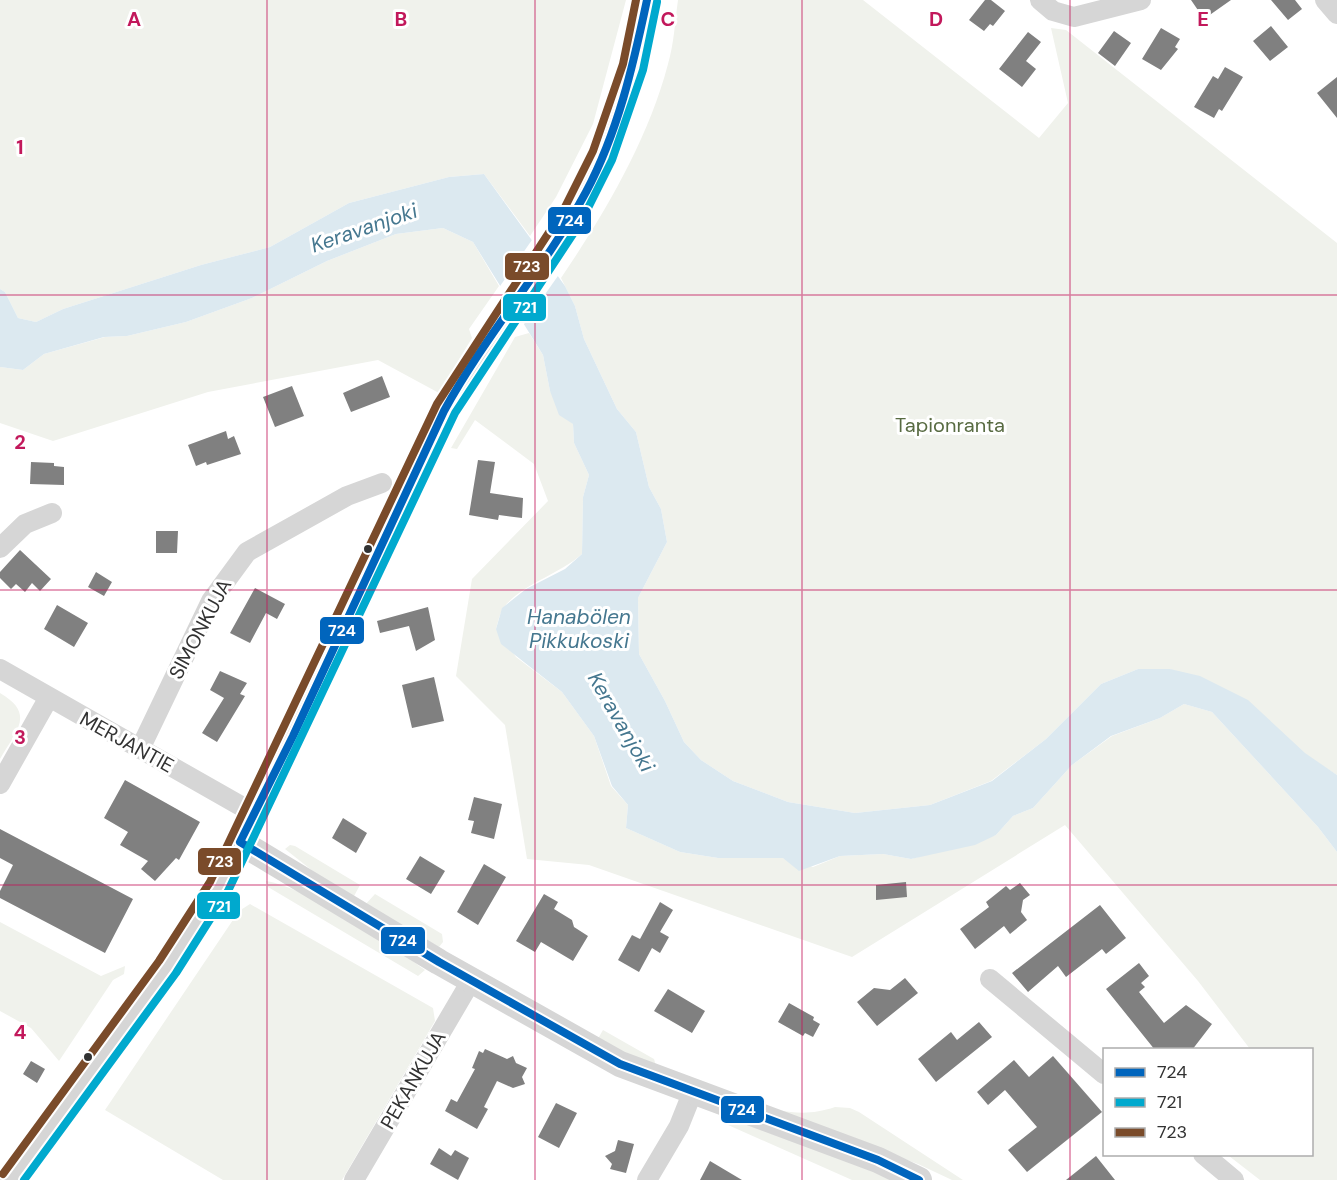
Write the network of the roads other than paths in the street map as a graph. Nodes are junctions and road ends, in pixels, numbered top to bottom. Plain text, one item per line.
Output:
1 (646, 0) edge
2 (1040, 0) edge
3 (1141, 0) edge
4 (1325, 0) edge
5 (1337, 14) edge
6 (382, 483) dead end
7 (52, 513) dead end
8 (0, 548) edge
9 (0, 669) edge
10 (48, 699) junction
11 (140, 749) junction
12 (0, 784) edge
13 (255, 814) junction
14 (240, 842) junction
15 (990, 979) dead end
16 (471, 981) junction
17 (1103, 1073) edge
18 (693, 1091) junction
19 (1204, 1156) edge
20 (11, 1180) edge
21 (354, 1180) edge
22 (647, 1180) edge
23 (918, 1180) edge
24 (1234, 1180) edge

1 - 13 street
2 - 3 street
4 - 5 street
6 - 11 street, SIMONKUJA
7 - 8 street
9 - 10 street, MERJANTIE
10 - 11 street, MERJANTIE
10 - 12 street
11 - 13 street, MERJANTIE
13 - 14 street
14 - 16 street
14 - 20 street
15 - 17 street
16 - 18 street
16 - 21 street, PEKANKUJA
18 - 22 street
18 - 23 street
19 - 24 street

